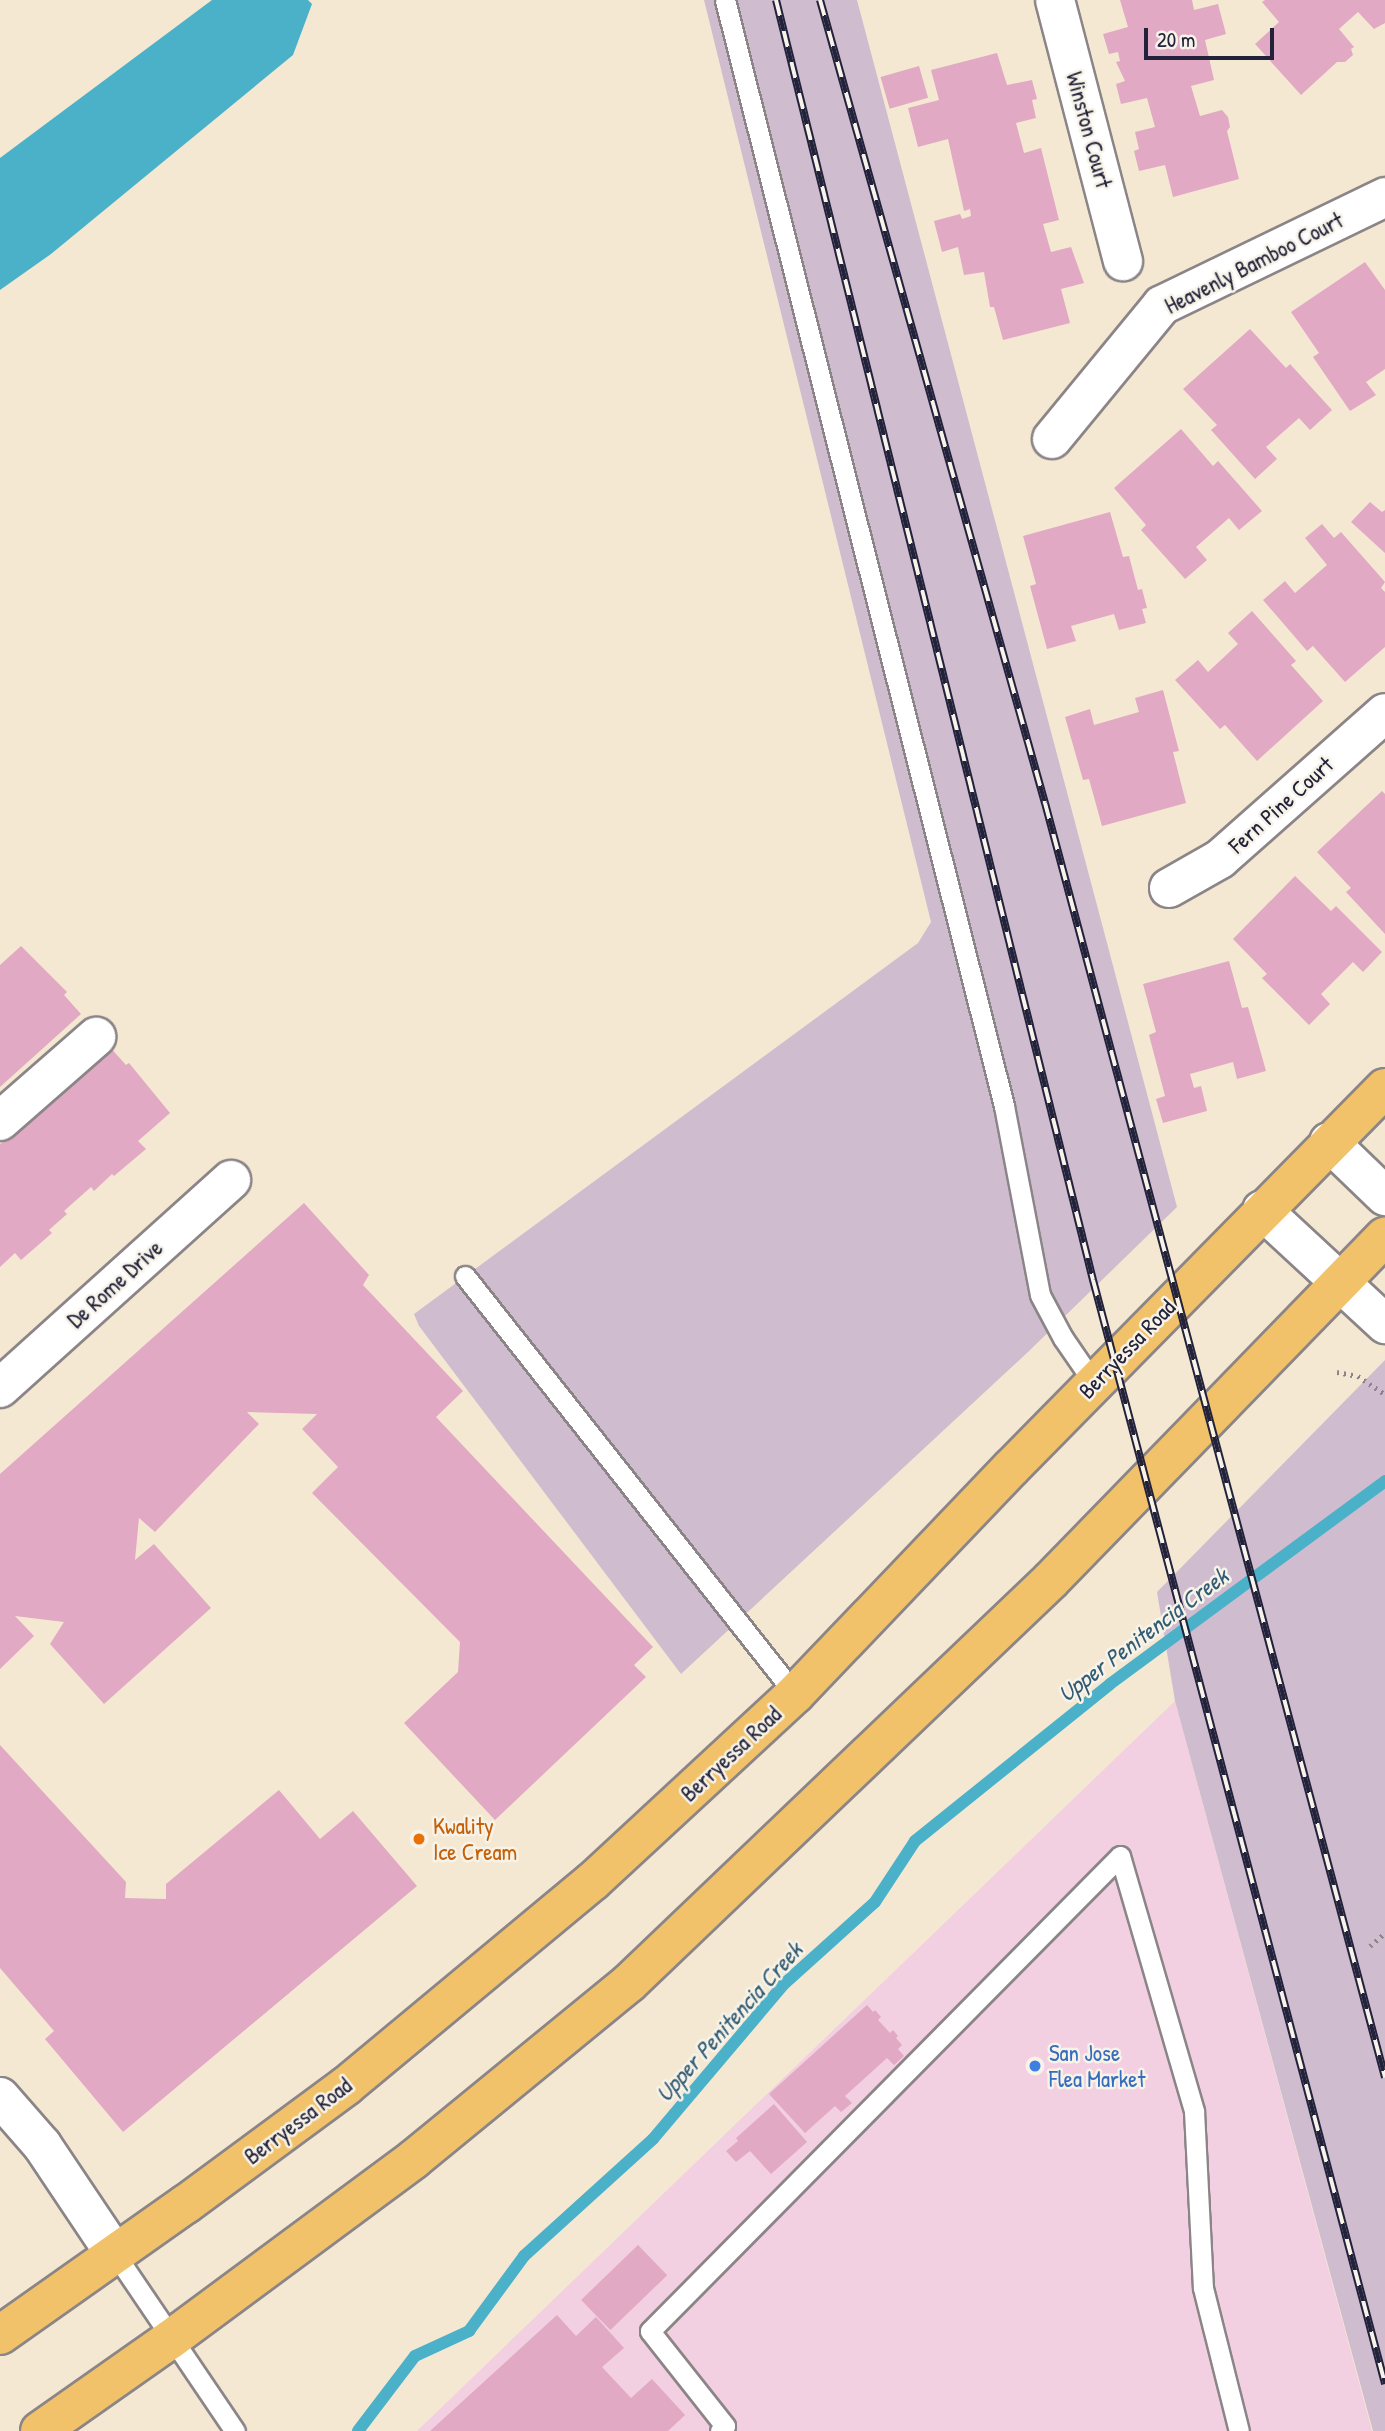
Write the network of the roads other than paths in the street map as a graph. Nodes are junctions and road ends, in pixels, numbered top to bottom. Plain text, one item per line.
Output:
1 (725, 0) edge
2 (1055, 0) edge
3 (1385, 197) edge
4 (1123, 261) dead end
5 (1052, 439) dead end
6 (1385, 713) edge
7 (1169, 888) dead end
8 (96, 1037) dead end
9 (1385, 1088) edge
10 (0, 1121) edge
11 (1329, 1142) junction
12 (231, 1180) dead end
13 (1385, 1196) edge
14 (1262, 1210) junction
15 (1385, 1237) edge
16 (465, 1276) dead end
17 (1341, 1282) junction
18 (1385, 1324) edge
19 (1094, 1383) junction
20 (0, 1388) edge
21 (794, 1694) junction
22 (0, 2097) edge
23 (115, 2254) junction
24 (0, 2335) edge
25 (171, 2339) junction
26 (40, 2431) edge
27 (234, 2431) edge
28 (720, 2431) edge
29 (1239, 2431) edge

1 - 19 lane
2 - 4 street, Winston Court
3 - 5 street, Heavenly Bamboo Court
6 - 7 street, Fern Pine Court
8 - 10 street
9 - 11 main road, Berryessa Road
11 - 13 street
11 - 14 main road, Berryessa Road
12 - 20 street, De Rome Drive
14 - 17 street
14 - 19 main road, Berryessa Road
15 - 17 main road
16 - 21 lane
17 - 18 street
17 - 25 main road
19 - 21 main road, Berryessa Road
21 - 23 main road, Berryessa Road
22 - 23 street
23 - 24 main road, Berryessa Road
23 - 25 lane
25 - 26 main road
25 - 27 lane
28 - 29 lane

